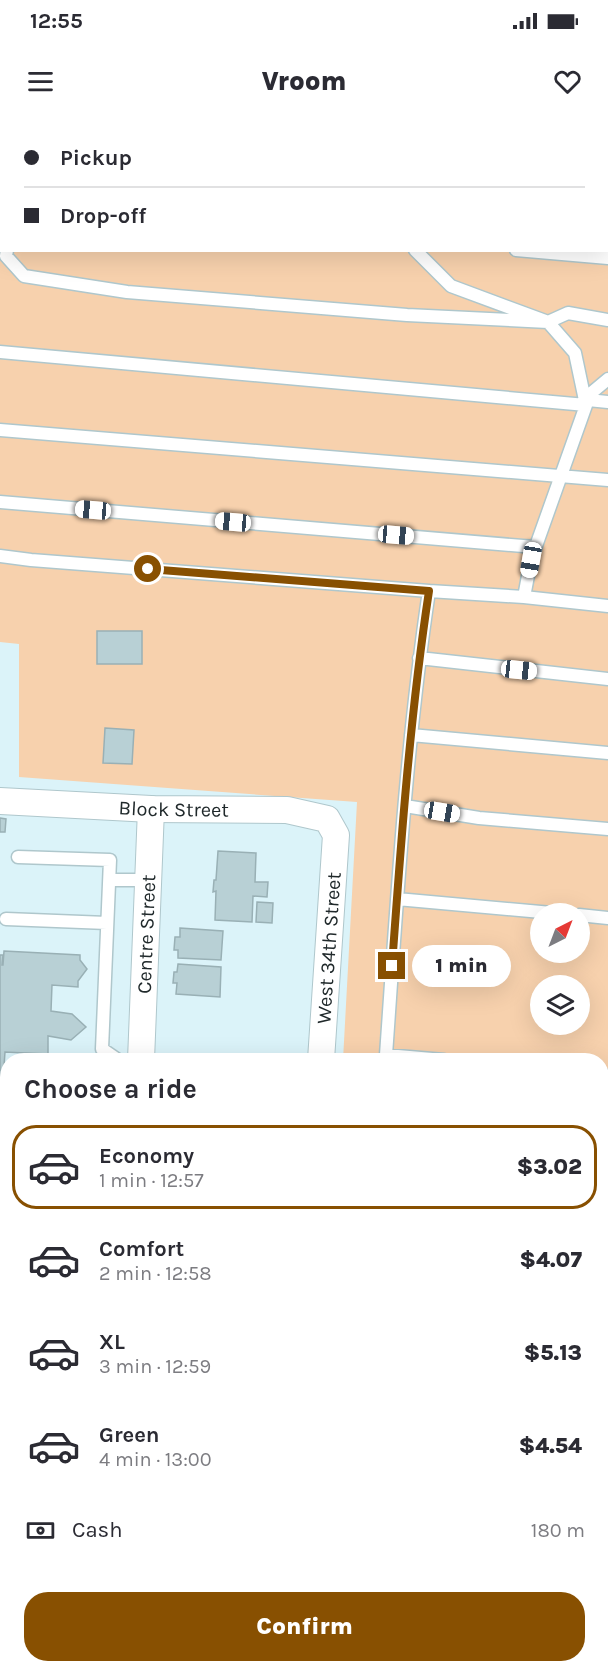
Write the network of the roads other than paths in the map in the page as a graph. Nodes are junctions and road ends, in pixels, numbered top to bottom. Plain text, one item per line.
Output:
1 (7, 252) edge
2 (417, 252) edge
3 (539, 252) edge
4 (608, 258) edge
5 (608, 320) edge
6 (548, 322) junction
7 (0, 352) edge
8 (608, 379) edge
9 (587, 402) junction
10 (608, 402) edge
11 (0, 430) edge
12 (561, 476) junction
13 (608, 480) edge
14 (0, 502) edge
15 (536, 547) junction
16 (0, 556) edge
17 (429, 591) junction
18 (524, 597) junction
19 (608, 606) edge
20 (419, 658) junction
21 (608, 679) edge
22 (411, 735) junction
23 (608, 753) edge
24 (0, 801) edge
25 (405, 806) junction
26 (151, 809) junction
27 (608, 829) edge
28 (336, 835) joint
29 (18, 857) dead end
30 (110, 880) junction
31 (149, 880) junction
32 (397, 899) junction
33 (530, 911) edge
34 (590, 916) edge
35 (608, 918) edge
36 (6, 919) dead end
37 (107, 923) junction
38 (108, 1053) edge
39 (141, 1053) edge
40 (321, 1053) edge
41 (386, 1053) edge

1 - 6 lane
2 - 6 lane
3 - 4 lane
5 - 6 lane
6 - 9 lane
7 - 9 lane
8 - 9 lane
9 - 10 lane
9 - 12 lane
11 - 12 lane
12 - 13 lane
12 - 15 lane
14 - 15 lane
15 - 18 lane
16 - 17 lane
17 - 18 lane
17 - 20 lane
18 - 19 lane
20 - 21 lane
20 - 22 lane
22 - 23 lane
22 - 25 lane
24 - 26 street, Block Street
25 - 27 lane
25 - 32 lane
26 - 28 street, Block Street
26 - 31 street, Centre Street
28 - 40 street, West 34th Street
29 - 30 lane
30 - 31 lane
30 - 37 lane
31 - 39 street, Centre Street
32 - 33 lane
32 - 41 lane
34 - 35 lane
36 - 37 lane
37 - 38 lane

